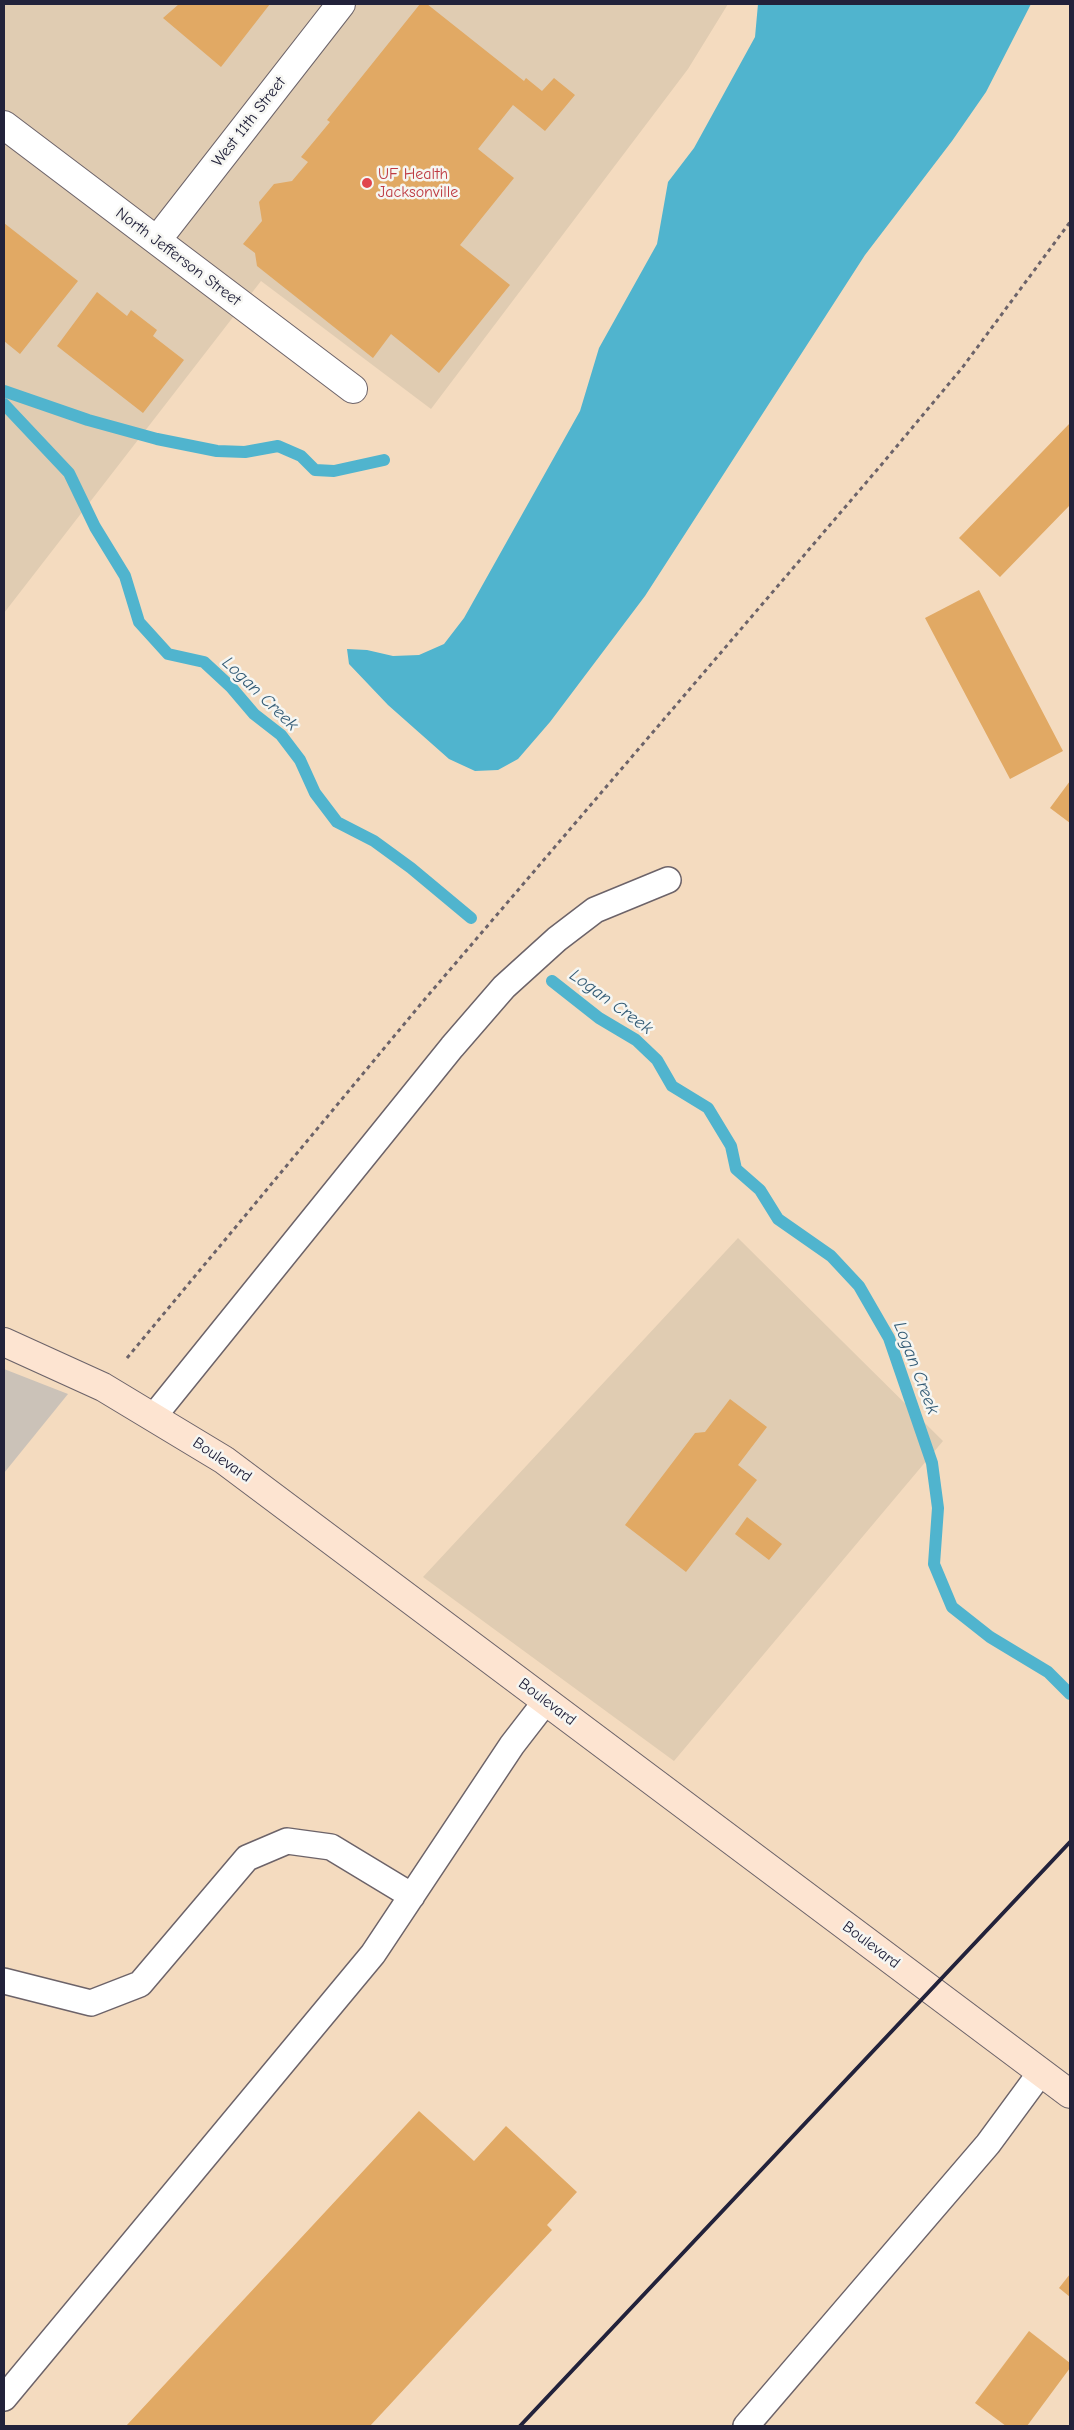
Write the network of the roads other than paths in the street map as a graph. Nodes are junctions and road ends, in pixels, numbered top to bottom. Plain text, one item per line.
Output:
1 (341, 4) edge
2 (4, 125) edge
3 (156, 240) junction
4 (353, 389) dead end
5 (668, 880) dead end
6 (4, 1342) edge
7 (154, 1416) junction
8 (546, 1701) junction
9 (412, 1896) junction
10 (4, 1981) edge
11 (1041, 2072) junction
12 (1070, 2094) edge
13 (4, 2398) edge
14 (746, 2426) edge

1 - 3 street, West 11th Street
2 - 3 street, North Jefferson Street
3 - 4 street, North Jefferson Street
5 - 7 lane
6 - 7 main road, Boulevard
7 - 8 main road, Boulevard
8 - 9 lane
8 - 11 main road, Boulevard
9 - 10 lane
9 - 13 lane
11 - 12 main road, Boulevard
11 - 14 lane

